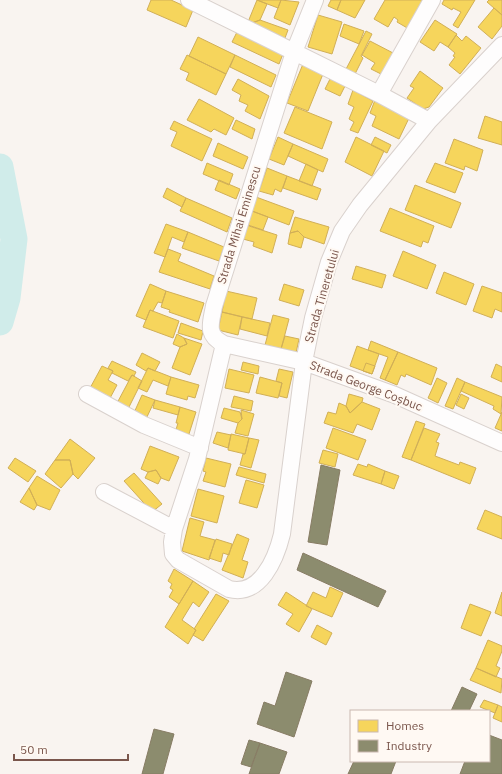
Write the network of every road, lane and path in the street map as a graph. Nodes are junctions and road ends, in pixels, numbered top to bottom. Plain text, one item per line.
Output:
1 (189, 0) edge
2 (315, 0) edge
3 (432, 0) edge
4 (502, 45) edge
5 (294, 52) junction
6 (379, 94) junction
7 (429, 121) junction
8 (224, 344) junction
9 (304, 362) junction
10 (87, 394) dead end
11 (502, 443) edge
12 (200, 448) junction
13 (104, 492) dead end
14 (174, 529) junction

1 - 5 street
2 - 5 street, Strada Mihai Eminescu
3 - 6 street
4 - 7 street, Strada Tineretului
5 - 6 street
5 - 8 street, Strada Mihai Eminescu
6 - 7 street
7 - 9 street, Strada Tineretului
8 - 9 street, Strada George Coșbuc
8 - 12 street
9 - 11 street, Strada George Coșbuc
9 - 14 street, Strada Tineretului
10 - 12 street
12 - 14 street
13 - 14 street

